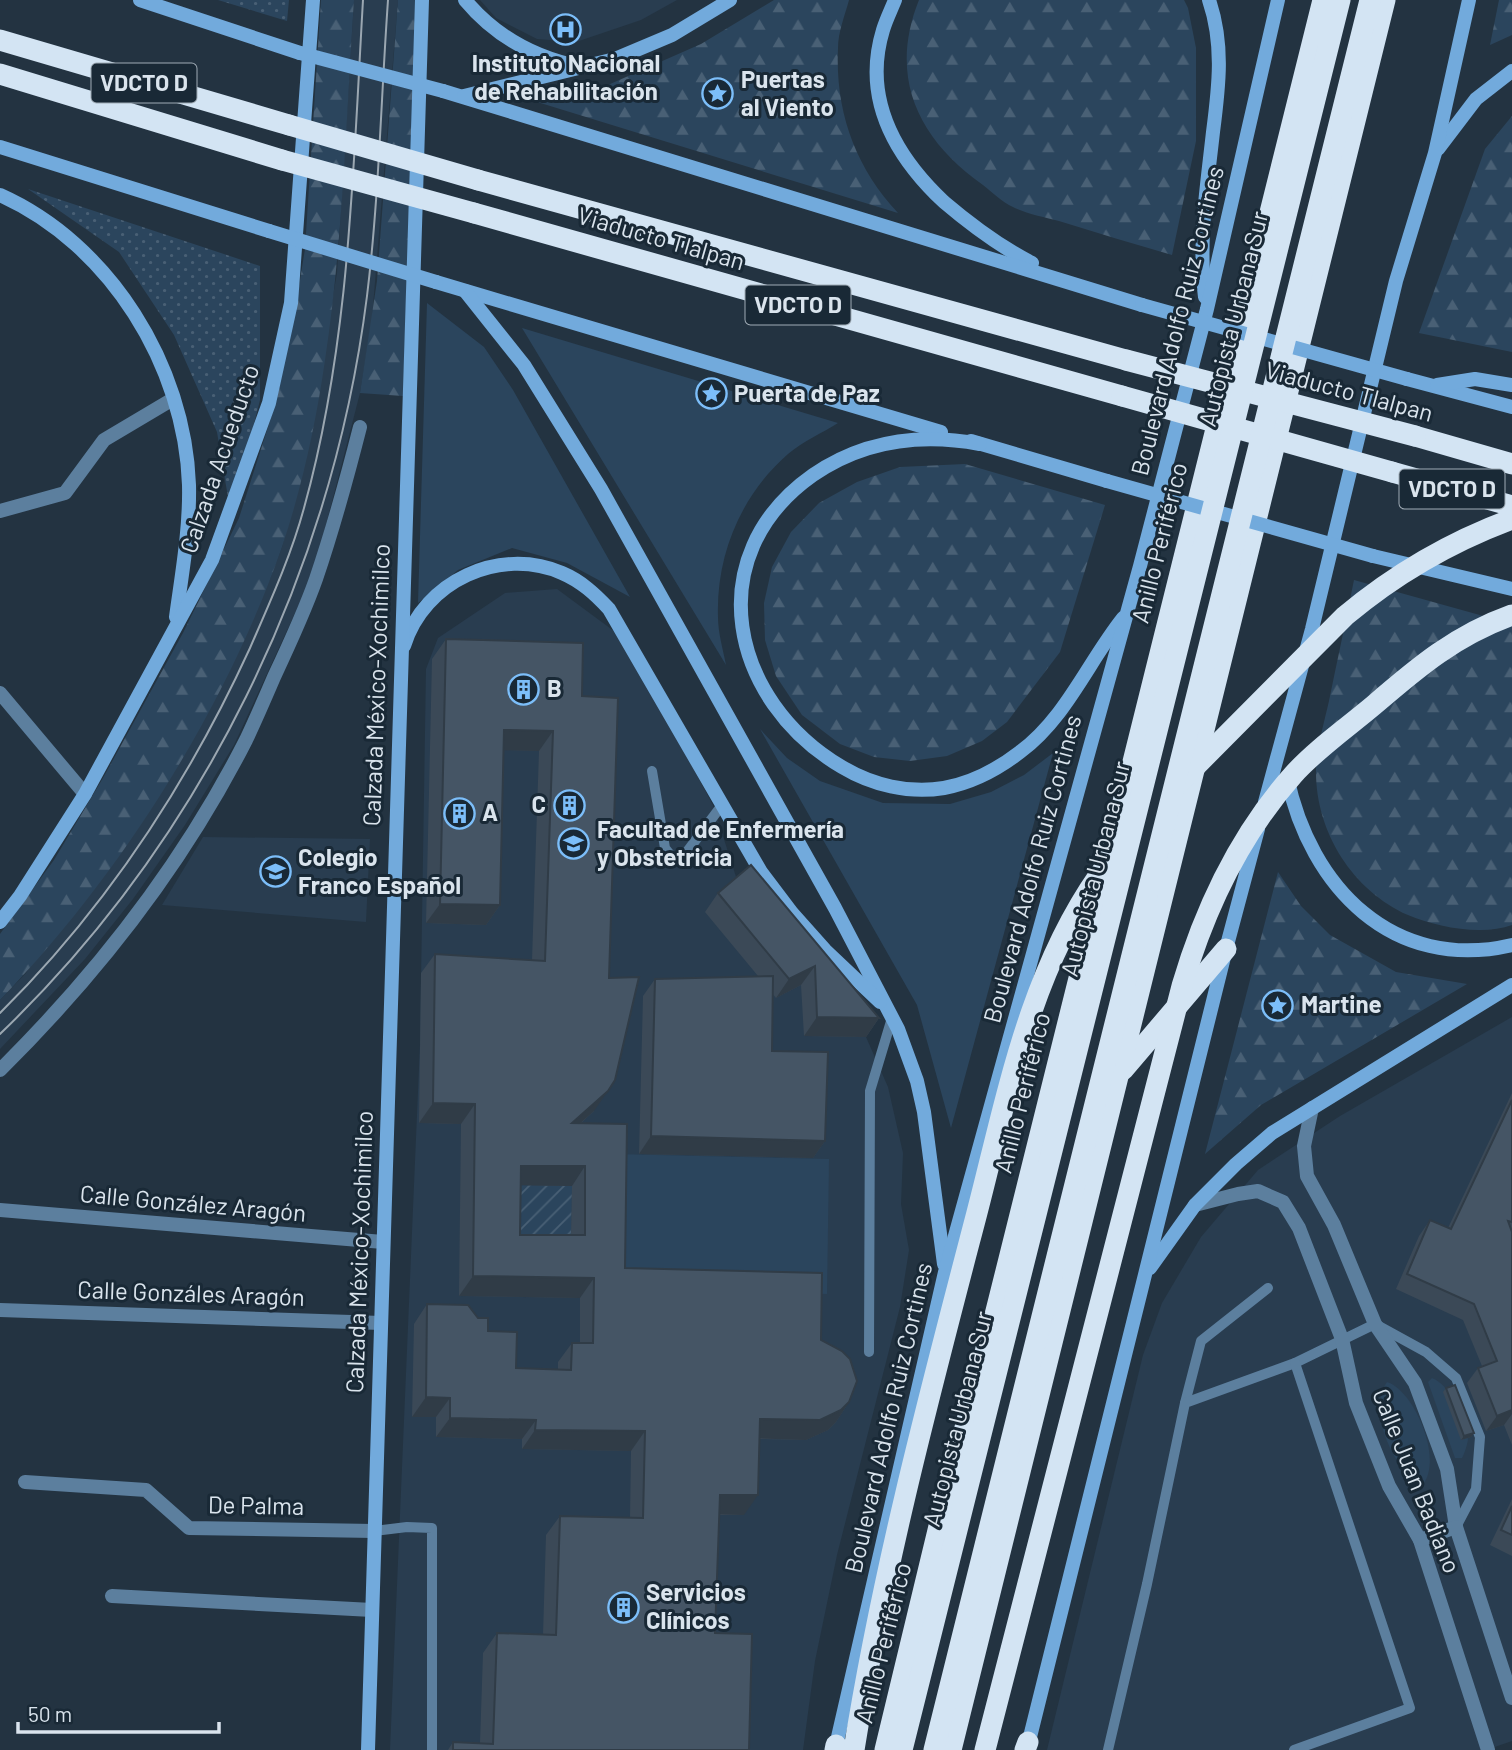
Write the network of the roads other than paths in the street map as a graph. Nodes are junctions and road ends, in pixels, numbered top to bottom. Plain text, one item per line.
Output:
1 (140, 0) edge
2 (313, 0) edge
3 (422, 0) edge
4 (465, 0) edge
5 (730, 0) edge
6 (895, 0) edge
7 (1209, 0) edge
8 (1279, 0) edge
9 (1323, 0) edge
10 (1340, 0) edge
11 (1370, 0) edge
12 (1385, 0) edge
13 (1469, 0) edge
14 (0, 40) edge
15 (586, 68) junction
16 (1512, 71) edge
17 (0, 74) edge
18 (461, 96) junction
19 (0, 147) edge
20 (1435, 153) junction
21 (0, 195) edge
22 (1065, 280) junction
23 (465, 291) junction
24 (1207, 309) junction
25 (1512, 385) edge
26 (1433, 386) junction
27 (173, 400) junction
28 (1512, 407) edge
29 (360, 427) dead end
30 (980, 444) junction
31 (1512, 464) edge
32 (1512, 506) edge
33 (0, 511) edge
34 (1512, 519) edge
35 (1512, 591) edge
36 (1126, 615) junction
37 (1512, 615) edge
38 (174, 627) junction
39 (401, 657) junction
40 (0, 693) edge
41 (1280, 747) junction
42 (652, 771) dead end
43 (85, 794) junction
44 (723, 805) junction
45 (0, 922) edge
46 (1512, 945) edge
47 (1226, 949) junction
48 (1512, 985) edge
49 (889, 1013) junction
50 (0, 1070) edge
51 (1119, 1074) junction
52 (1312, 1108) junction
53 (1195, 1205) junction
54 (0, 1210) edge
55 (383, 1242) junction
56 (946, 1272) junction
57 (1145, 1275) junction
58 (1268, 1289) dead end
59 (0, 1310) edge
60 (381, 1323) junction
61 (1376, 1324) junction
62 (1342, 1339) junction
63 (869, 1352) dead end
64 (1294, 1363) junction
65 (1185, 1403) junction
66 (25, 1482) dead end
67 (1456, 1527) junction
68 (374, 1531) junction
69 (1420, 1540) junction
70 (112, 1596) dead end
71 (372, 1610) junction
72 (1512, 1698) edge
73 (1027, 1747) edge
74 (840, 1749) edge
75 (368, 1750) edge
76 (432, 1750) edge
77 (886, 1750) edge
78 (902, 1750) edge
79 (934, 1750) edge
80 (951, 1750) edge
81 (985, 1750) edge
82 (1108, 1750) edge
83 (1294, 1750) edge
84 (1488, 1750) edge

1 - 18 main road, Viaducto Tlalpan, bridge
2 - 38 main road, Calzada Acueducto
3 - 39 main road, Calzada México-Xochimilco
4 - 15 main road
5 - 15 main road
6 - 22 main road
7 - 24 main road
8 - 24 main road, Boulevard Adolfo Ruiz Cortines
9 - 77 highway, Anillo Periférico
10 - 78 highway, Autopista Urbana Sur, bridge
11 - 79 highway, bridge
12 - 51 highway
13 - 20 main road
14 - 31 highway, Viaducto Tlalpan / VDCTO D, bridge
15 - 18 main road
16 - 20 main road
17 - 32 highway, Viaducto Tlalpan / VDCTO D, bridge
18 - 22 main road, Viaducto Tlalpan
19 - 23 main road, bridge
20 - 41 main road
21 - 27 main road
22 - 26 main road, Viaducto Tlalpan, bridge
23 - 30 main road
23 - 49 main road
24 - 36 main road, Boulevard Adolfo Ruiz Cortines
25 - 26 main road
26 - 28 main road, Viaducto Tlalpan
27 - 33 street
27 - 38 main road
29 - 50 street
30 - 35 main road, bridge
30 - 36 main road
34 - 74 highway, bridge
36 - 56 main road, Boulevard Adolfo Ruiz Cortines
37 - 81 highway, bridge
38 - 43 main road, Calzada Acueducto
39 - 44 main road
39 - 55 main road, Calzada México-Xochimilco
40 - 43 street
41 - 46 main road
41 - 47 main road
42 - 44 lane
43 - 45 main road, Calzada Acueducto
44 - 49 main road
47 - 51 highway
47 - 57 main road
48 - 52 main road
49 - 56 main road
49 - 63 lane
51 - 80 highway
52 - 53 main road
52 - 61 street, Calle Juan Badiano
53 - 57 main road
53 - 62 street, Calle Juan Badiano
54 - 55 street, Calle González Aragón
55 - 60 main road, Calzada México-Xochimilco
56 - 74 main road, Boulevard Adolfo Ruiz Cortines
57 - 73 main road
58 - 65 lane
59 - 60 street, Calle Gonzáles Aragón
60 - 68 main road, Calzada México-Xochimilco
61 - 62 lane
61 - 67 street, Calle Juan Badiano
61 - 67 lane
62 - 64 lane
62 - 69 street, Calle Juan Badiano
64 - 65 lane
64 - 83 lane
65 - 82 lane
66 - 68 street, De Palma
67 - 69 street
67 - 72 street, Calle Juan Badiano
68 - 71 main road, Calzada México-Xochimilco
68 - 76 lane
69 - 84 street, Calle Juan Badiano
70 - 71 street
71 - 75 main road, Calzada México-Xochimilco

